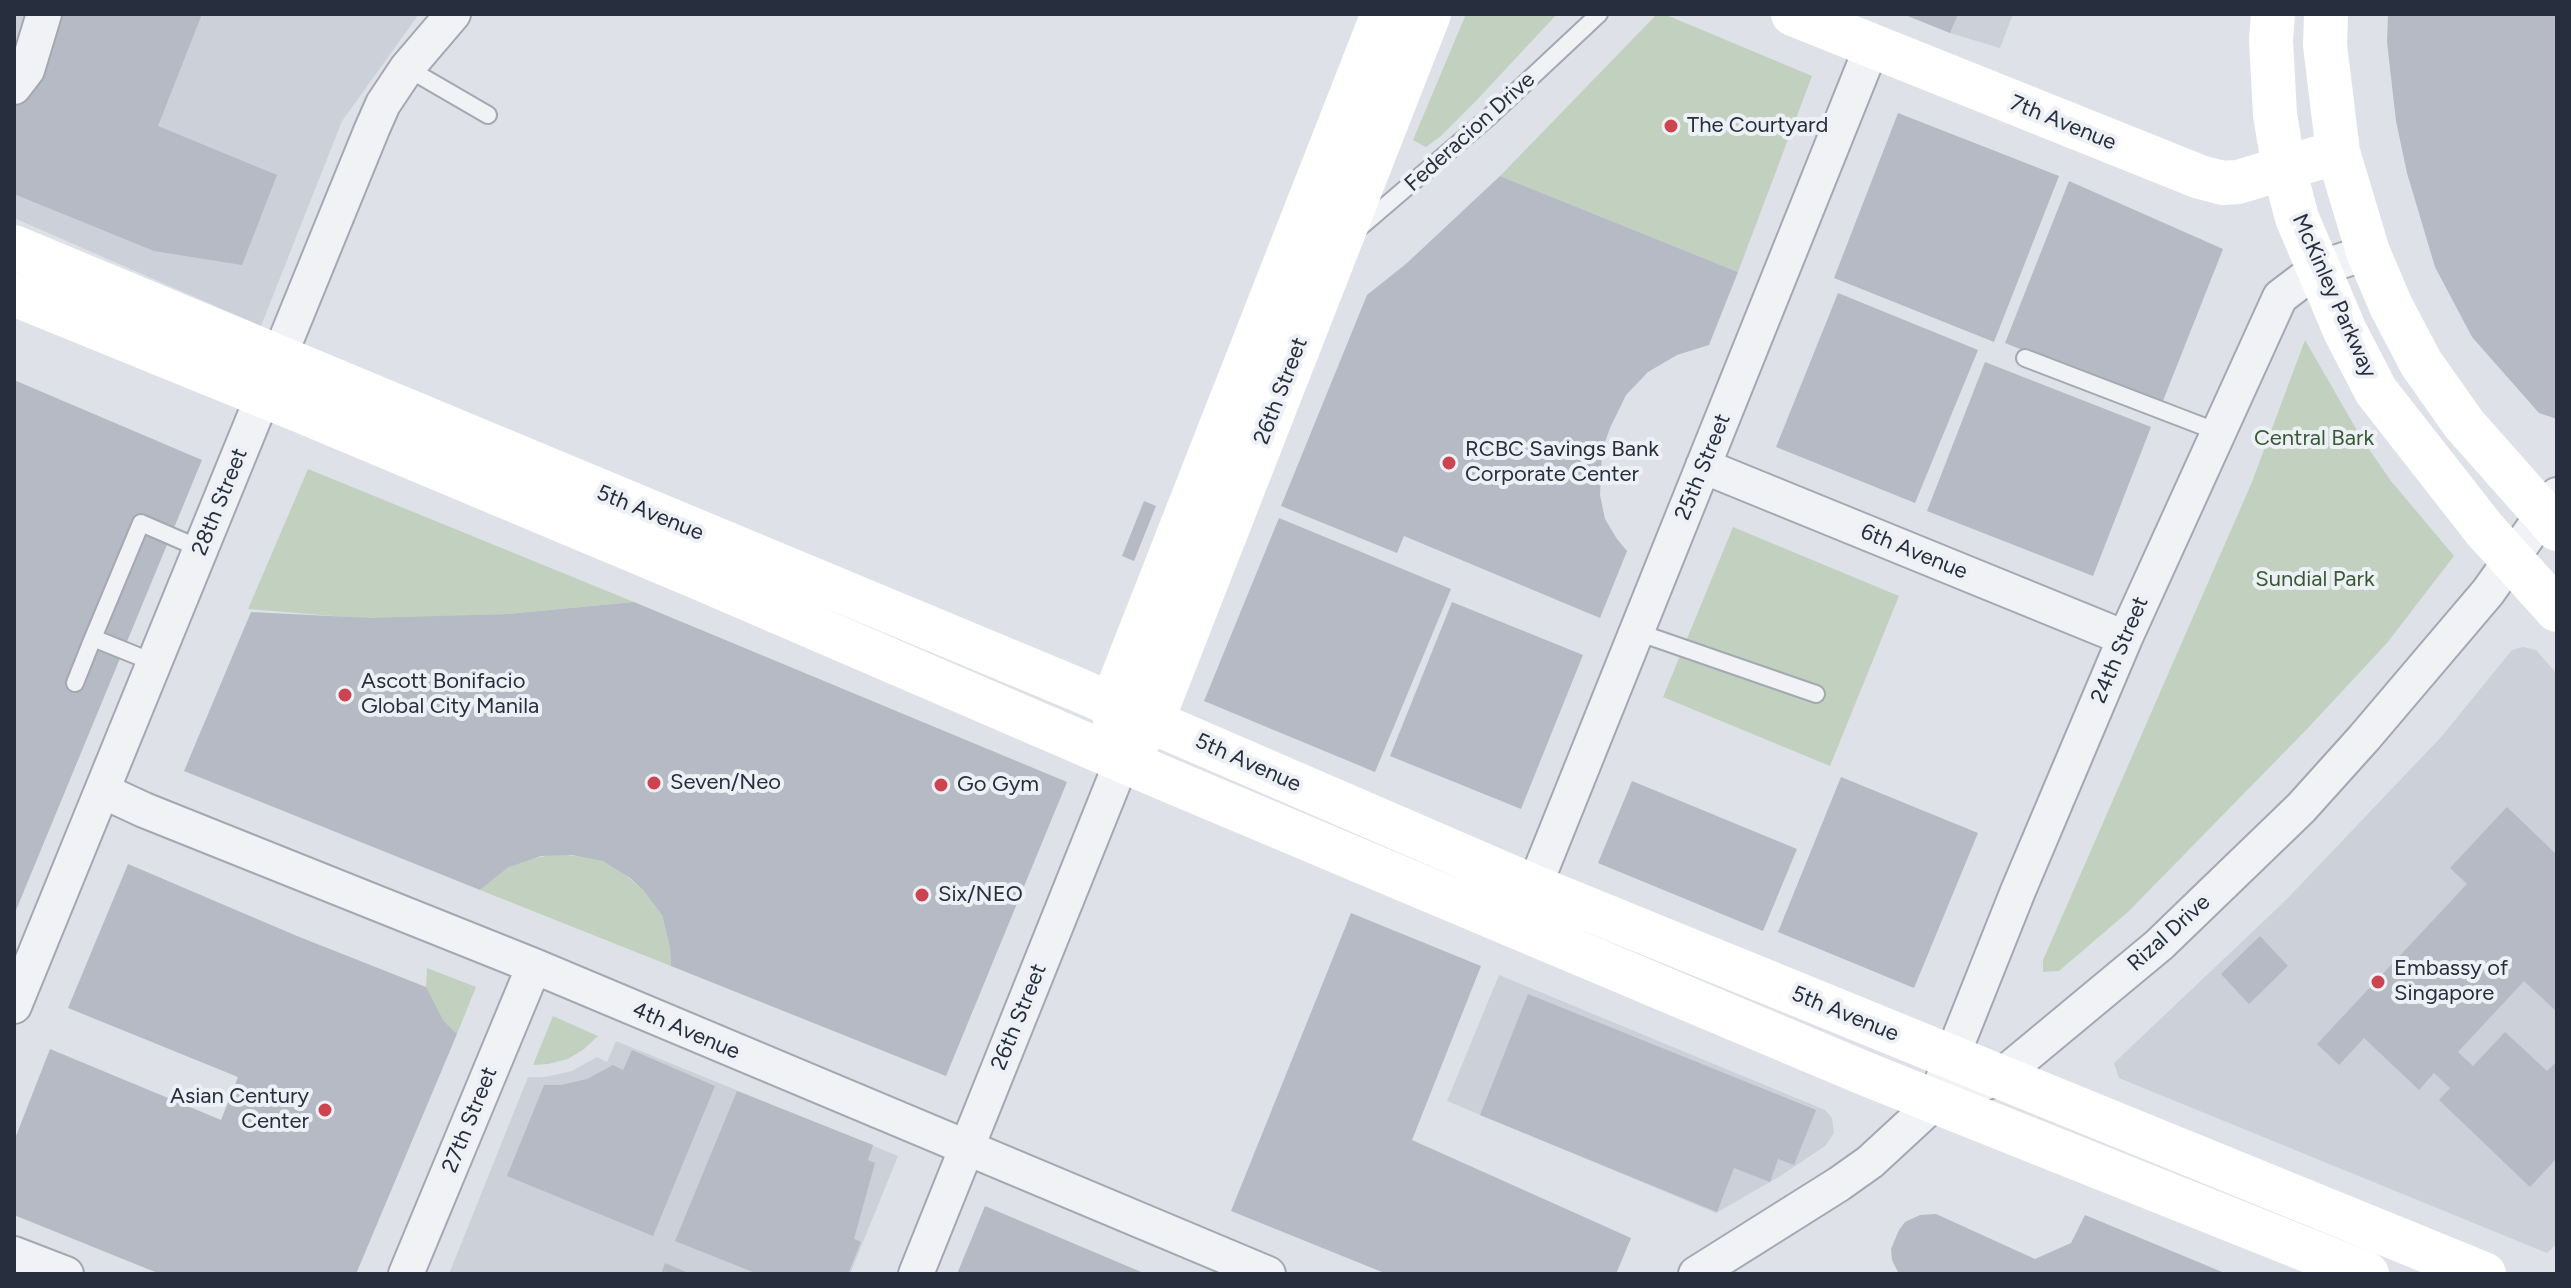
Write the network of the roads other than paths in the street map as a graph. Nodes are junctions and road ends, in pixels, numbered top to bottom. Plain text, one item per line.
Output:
1 (44, 14) edge
2 (453, 14) edge
3 (1383, 14) edge
4 (1429, 14) edge
5 (1599, 14) edge
6 (1793, 14) edge
7 (2273, 14) edge
8 (2326, 14) edge
9 (1872, 46) junction
10 (407, 68) junction
11 (14, 87) edge
12 (488, 115) dead end
13 (2338, 152) junction
14 (2284, 168) junction
15 (1338, 246) junction
16 (14, 247) edge
17 (2368, 252) junction
18 (2317, 269) junction
19 (14, 294) edge
20 (2025, 358) dead end
21 (270, 377) junction
22 (2218, 432) junction
23 (1703, 466) junction
24 (2552, 513) edge
25 (201, 549) junction
26 (2512, 560) junction
27 (2557, 610) edge
28 (1637, 632) junction
29 (93, 638) junction
30 (2125, 638) junction
31 (155, 663) junction
32 (75, 683) dead end
33 (1816, 694) dead end
34 (1112, 704) junction
35 (1152, 721) junction
36 (1122, 761) junction
37 (103, 791) junction
38 (1534, 887) junction
39 (534, 966) junction
40 (14, 1006) edge
41 (1951, 1057) junction
42 (2000, 1077) junction
43 (1935, 1102) junction
44 (967, 1149) junction
45 (14, 1254) edge
46 (2349, 1271) edge
47 (66, 1274) edge
48 (406, 1274) edge
49 (916, 1274) edge
50 (1268, 1274) edge
51 (1696, 1274) edge
52 (2484, 1274) edge

1 - 11 street
2 - 10 street, 28th Street
3 - 34 main road, 26th Street
4 - 15 main road, 26th Street
5 - 15 lane, Federacion Drive
6 - 9 main road, 7th Avenue
7 - 14 main road, McKinley Parkway
8 - 13 main road
9 - 14 main road, 7th Avenue
9 - 23 street, 25th Street
10 - 12 lane
10 - 21 street, 28th Street
13 - 14 main road, 7th Avenue
13 - 17 main road
14 - 18 main road, McKinley Parkway
15 - 35 main road, 26th Street
16 - 21 main road, 5th Avenue
17 - 18 street, 24th Street
17 - 24 main road
18 - 22 street, 24th Street
18 - 26 main road, McKinley Parkway
19 - 21 main road, 5th Avenue
20 - 22 lane
21 - 25 street, 28th Street
21 - 34 main road, 5th Avenue
21 - 36 main road, 5th Avenue
22 - 30 street, 24th Street
23 - 28 street, 25th Street
23 - 30 street, 6th Avenue
24 - 26 street, Rizal Drive
25 - 29 lane
25 - 31 street, 28th Street
26 - 27 main road, McKinley Parkway
26 - 42 street, Rizal Drive
28 - 33 lane
28 - 38 street, 25th Street
29 - 31 lane
29 - 32 lane
30 - 41 street, 24th Street
31 - 37 street, 28th Street
34 - 35 main road, 5th Avenue
34 - 36 main road
35 - 36 main road, 26th Street
35 - 38 main road, 5th Avenue
36 - 43 main road, 5th Avenue
36 - 44 street, 26th Street
37 - 39 street, 4th Avenue
37 - 40 street, 28th Street
38 - 41 main road, 5th Avenue
39 - 44 street, 4th Avenue
39 - 48 street, 27th Street
41 - 42 main road, 5th Avenue
41 - 43 street, 24th Street
42 - 43 street, Rizal Drive
42 - 52 main road, 5th Avenue
43 - 46 main road, 5th Avenue
43 - 51 street, Rizal Drive
44 - 49 street, 26th Street
44 - 50 street, 4th Avenue
45 - 47 street

